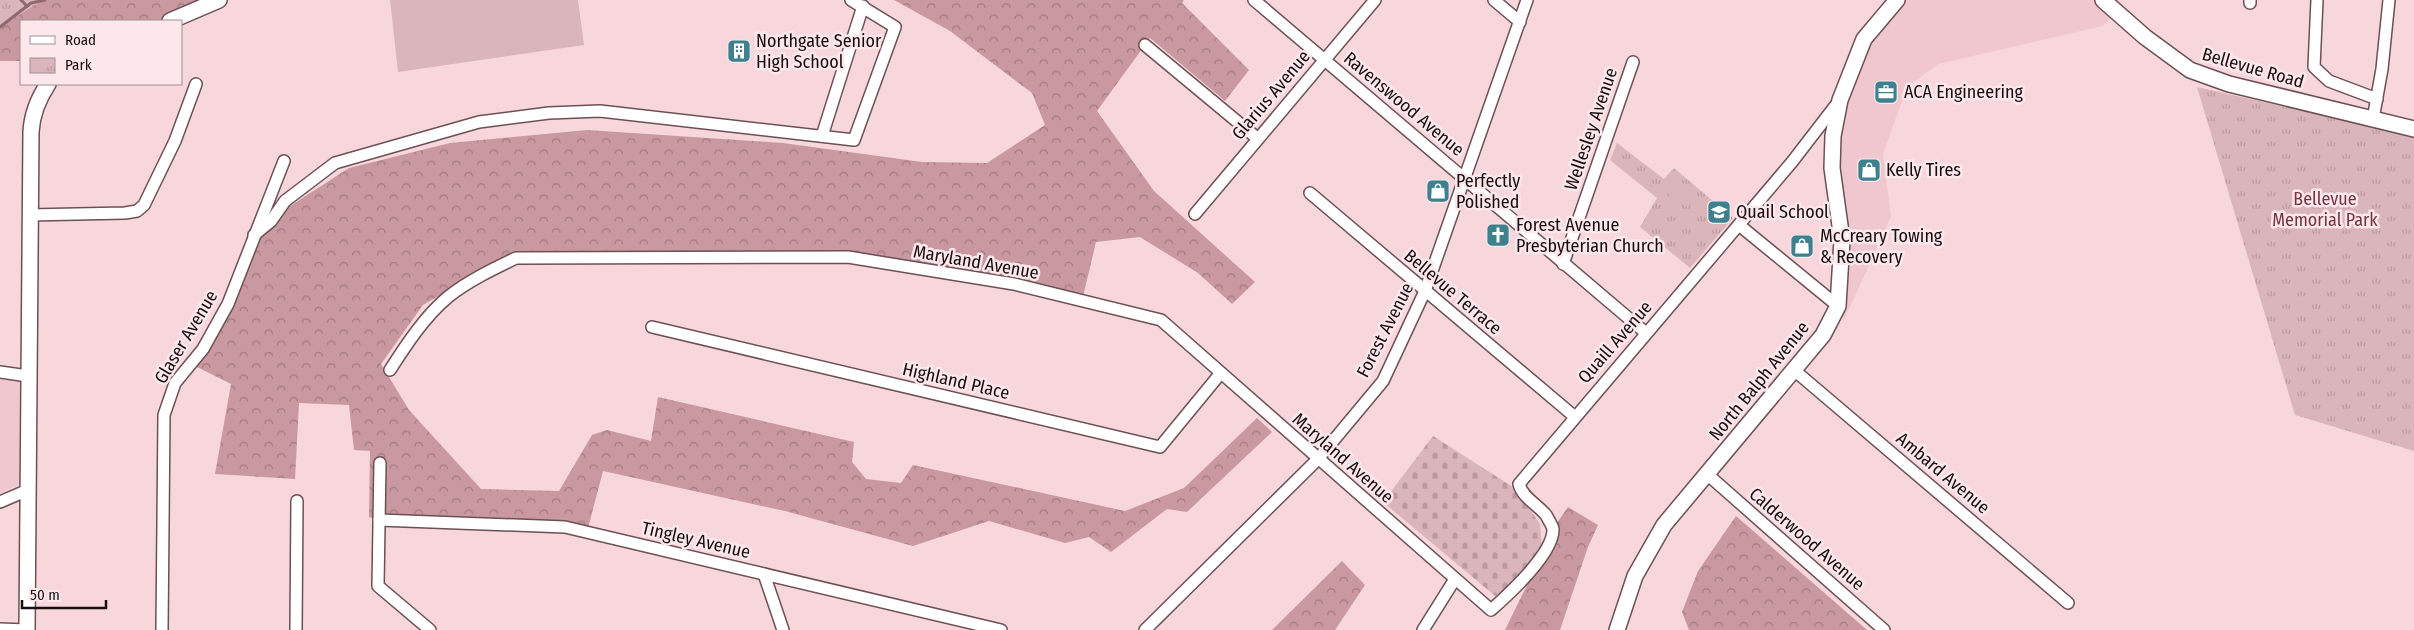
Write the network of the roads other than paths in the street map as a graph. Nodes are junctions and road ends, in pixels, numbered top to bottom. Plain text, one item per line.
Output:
1 (219, 0) edge
2 (851, 0) edge
3 (1254, 0) edge
4 (1375, 0) edge
5 (1494, 0) edge
6 (1527, 0) edge
7 (1898, 0) edge
8 (2103, 0) edge
9 (2317, 0) edge
10 (2389, 0) edge
11 (863, 6) junction
12 (172, 20) edge
13 (1520, 22) junction
14 (1145, 45) dead end
15 (1324, 59) junction
16 (1633, 62) dead end
17 (196, 84) dead end
18 (47, 85) edge
19 (2377, 99) junction
20 (1840, 100) junction
21 (2373, 119) junction
22 (2414, 129) edge
23 (822, 136) junction
24 (1257, 138) junction
25 (284, 161) dead end
26 (1465, 179) junction
27 (1310, 193) dead end
28 (1195, 214) dead end
29 (29, 215) junction
30 (1739, 225) junction
31 (254, 235) junction
32 (1564, 264) junction
33 (1425, 291) junction
34 (1838, 306) junction
35 (652, 327) dead end
36 (1646, 333) junction
37 (390, 370) dead end
38 (1794, 370) junction
39 (0, 372) edge
40 (1220, 374) junction
41 (28, 376) junction
42 (1575, 417) junction
43 (1318, 459) junction
44 (380, 463) dead end
45 (1707, 474) junction
46 (28, 490) junction
47 (297, 500) dead end
48 (0, 502) edge
49 (379, 520) junction
50 (764, 574) junction
51 (1455, 579) junction
52 (2068, 603) dead end
53 (1491, 610) joint
54 (0, 629) edge
55 (27, 630) edge
56 (162, 630) edge
57 (296, 630) edge
58 (430, 630) edge
59 (783, 630) edge
60 (1001, 630) edge
61 (1145, 630) edge
62 (1423, 630) edge
63 (1617, 630) edge
64 (1884, 630) edge

1 - 12 street
2 - 11 street
3 - 15 street, Ravenswood Avenue
4 - 15 street, Glarius Avenue
5 - 13 street
6 - 13 street, Forest Avenue
7 - 20 street
8 - 21 street, Bellevue Road
9 - 19 street
10 - 19 street
11 - 23 street
11 - 23 street
13 - 26 street, Forest Avenue
14 - 24 street
15 - 24 street, Glarius Avenue
15 - 26 street, Ravenswood Avenue
16 - 32 street, Wellesley Avenue
17 - 29 street
18 - 29 street
19 - 21 street
20 - 30 street, Quaill Avenue
20 - 34 street, North Balph Avenue
21 - 22 street, Bellevue Road
23 - 31 street
24 - 28 street, Glarius Avenue
25 - 31 street, Glaser Avenue
26 - 32 street, Ravenswood Avenue
26 - 33 street, Forest Avenue
27 - 33 street, Bellevue Terrace
29 - 41 street
30 - 34 street
30 - 36 street, Quaill Avenue
31 - 56 street, Glaser Avenue
32 - 36 street, Ravenswood Avenue
33 - 42 street, Bellevue Terrace
33 - 43 street, Forest Avenue
34 - 38 street, North Balph Avenue
35 - 40 street, Highland Place
36 - 42 street, Quaill Avenue
37 - 40 street, Maryland Avenue
38 - 45 street, North Balph Avenue
38 - 52 street, Ambard Avenue
39 - 41 street
40 - 43 street, Maryland Avenue
41 - 46 street
42 - 53 street, Quaill Avenue
43 - 51 street, Maryland Avenue
43 - 61 street, Forest Avenue
44 - 49 street
45 - 63 street, North Balph Avenue
45 - 64 street, Calderwood Avenue
46 - 48 street
46 - 55 street
47 - 57 street
49 - 50 street, Tingley Avenue
49 - 58 street
50 - 59 street
50 - 60 street, Tingley Avenue
51 - 53 street, Maryland Avenue
51 - 62 street
54 - 55 street

